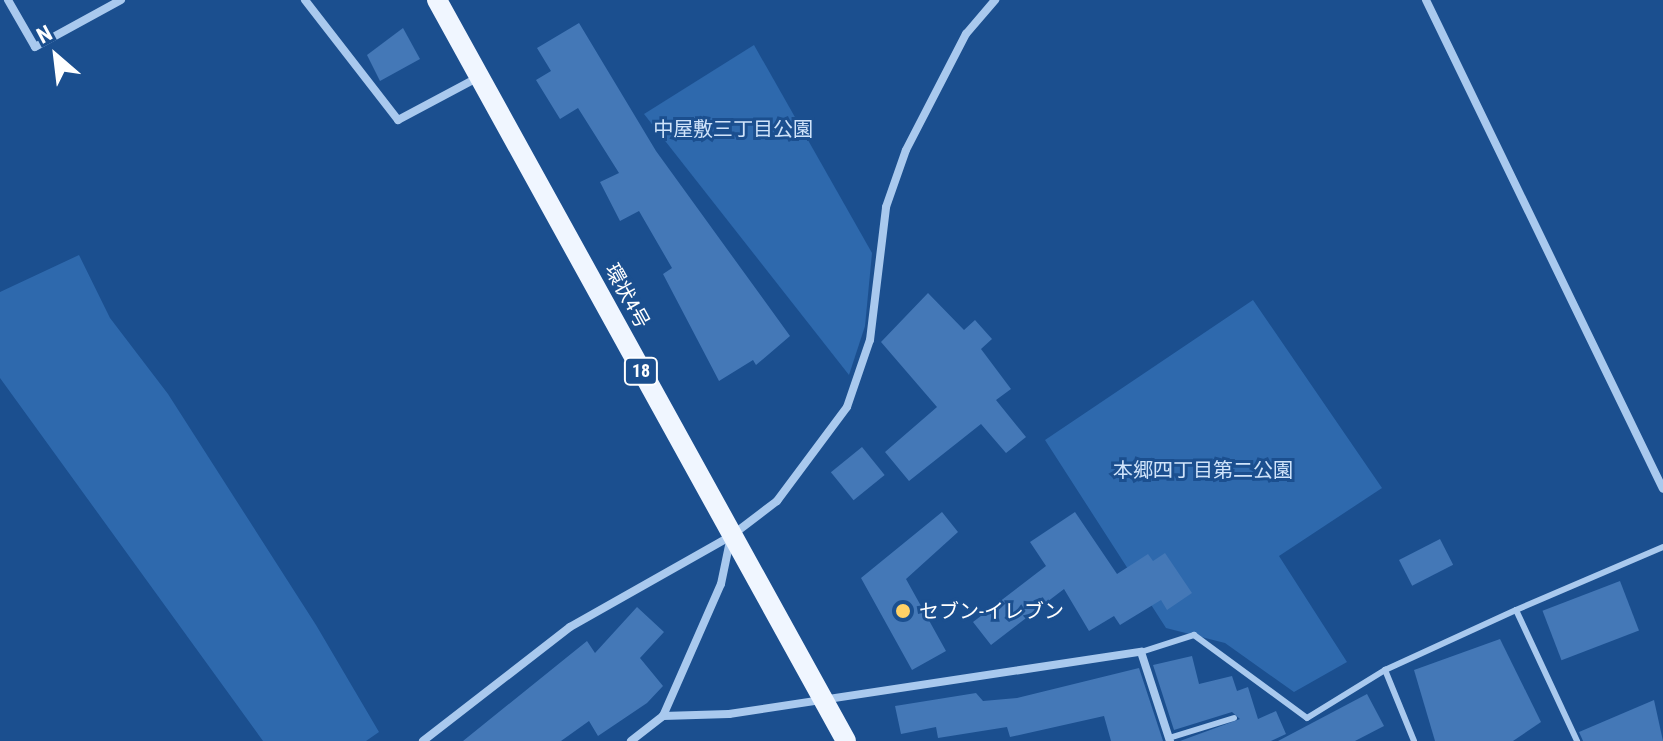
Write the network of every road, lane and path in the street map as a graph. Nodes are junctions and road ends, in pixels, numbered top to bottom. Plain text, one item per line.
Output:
1 (8, 0) edge
2 (121, 0) edge
3 (305, 0) edge
4 (437, 0) edge
5 (995, 0) edge
6 (1426, 0) edge
7 (480, 77) junction
8 (1663, 489) edge
9 (731, 536) junction
10 (1663, 547) edge
11 (1516, 610) junction
12 (1141, 652) junction
13 (1385, 670) junction
14 (822, 698) junction
15 (663, 716) junction
16 (1234, 718) dead end
17 (1170, 740) edge
18 (423, 741) edge
19 (631, 741) edge
20 (846, 741) edge
21 (1414, 741) edge
22 (1577, 741) edge

1 - 2 street
3 - 7 street
4 - 7 main road, 環状4号 / 18
5 - 9 street
6 - 8 street
7 - 9 main road, 環状4号 / 18
9 - 14 main road, 環状4号 / 18
9 - 15 street
9 - 18 street
10 - 11 lane
11 - 13 lane
11 - 22 lane
12 - 13 lane
12 - 14 street
12 - 17 street
13 - 21 lane
14 - 15 street
14 - 20 main road, 環状4号 / 18
15 - 19 street
16 - 17 lane

